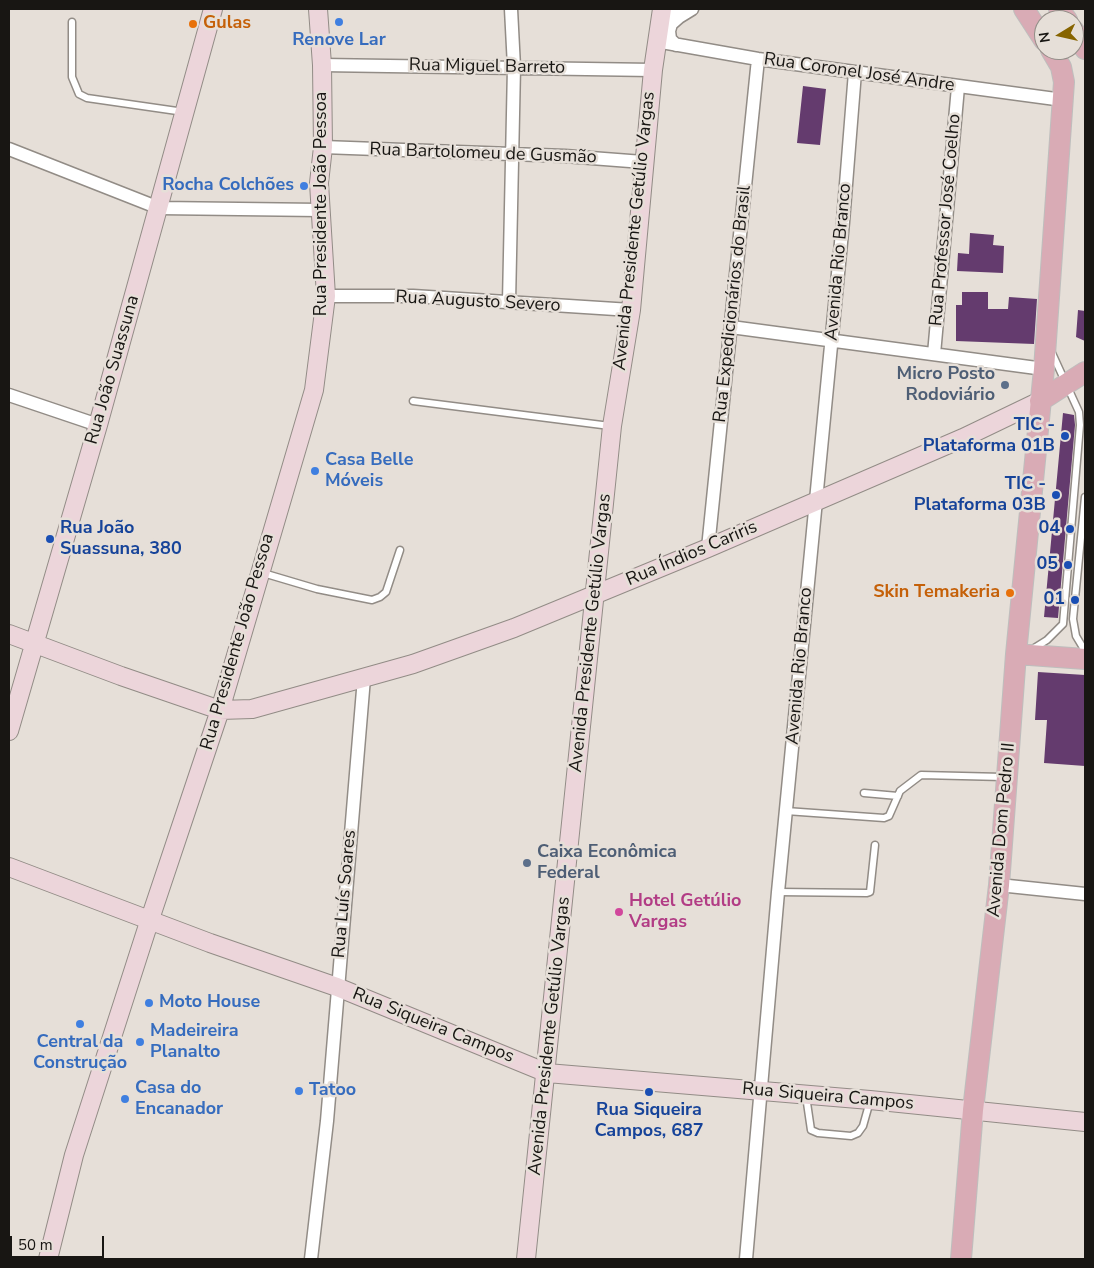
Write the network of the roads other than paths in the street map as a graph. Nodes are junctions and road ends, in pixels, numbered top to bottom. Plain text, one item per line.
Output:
1 (213, 9) edge
2 (318, 9) edge
3 (511, 9) edge
4 (692, 9) edge
5 (1024, 9) edge
6 (662, 10) edge
7 (679, 17) junction
8 (72, 22) dead end
9 (1034, 24) edge
10 (656, 41) junction
11 (676, 46) junction
12 (758, 59) junction
13 (1057, 60) edge
14 (322, 65) junction
15 (514, 67) junction
16 (653, 70) junction
17 (856, 72) junction
18 (958, 87) junction
19 (1063, 100) junction
20 (185, 113) junction
21 (323, 147) junction
22 (9, 149) edge
23 (513, 155) junction
24 (643, 162) junction
25 (159, 208) junction
26 (320, 210) junction
27 (326, 296) junction
28 (509, 302) junction
29 (630, 310) junction
30 (731, 327) junction
31 (1045, 338) junction
32 (832, 340) junction
33 (934, 354) junction
34 (1044, 369) junction
35 (1085, 372) edge
36 (1067, 384) junction
37 (9, 395) edge
38 (413, 401) dead end
39 (1040, 401) junction
40 (98, 425) junction
41 (612, 426) junction
42 (1085, 497) edge
43 (816, 501) junction
44 (708, 548) junction
45 (400, 550) dead end
46 (259, 572) junction
47 (594, 596) junction
48 (9, 634) edge
49 (35, 644) junction
50 (1085, 651) edge
51 (1020, 655) junction
52 (1085, 660) edge
53 (364, 678) junction
54 (220, 710) junction
55 (9, 731) edge
56 (1007, 778) junction
57 (864, 793) dead end
58 (898, 796) junction
59 (786, 811) junction
60 (876, 846) dead end
61 (9, 868) edge
62 (999, 885) junction
63 (778, 892) junction
64 (1085, 894) edge
65 (150, 919) junction
66 (337, 987) junction
67 (547, 1072) junction
68 (760, 1092) junction
69 (806, 1095) junction
70 (870, 1100) junction
71 (973, 1110) junction
72 (1085, 1122) edge
73 (48, 1259) edge
74 (311, 1259) edge
75 (526, 1259) edge
76 (746, 1259) edge
77 (961, 1259) edge

1 - 20 main road, Rua João Suassuna
2 - 14 main road, Rua Presidente João Pessoa
3 - 15 street
4 - 7 street
5 - 9 main road
6 - 7 street
6 - 10 main road, Avenida Presidente Getúlio Vargas
7 - 11 street
8 - 20 lane
10 - 11 street, Rua Coronel José Andre
10 - 16 main road, Avenida Presidente Getúlio Vargas
11 - 12 street, Rua Coronel José Andre
12 - 17 street, Rua Coronel José Andre
12 - 30 street, Rua Expedicionários do Brasil
13 - 19 main road, Avenida Dom Pedro II
14 - 15 street, Rua Miguel Barreto
14 - 21 main road, Rua Presidente João Pessoa
15 - 16 street, Rua Miguel Barreto
15 - 23 street
16 - 24 main road, Avenida Presidente Getúlio Vargas
17 - 18 street, Rua Coronel José Andre
17 - 32 street, Avenida Rio Branco
18 - 19 street, Rua Coronel José Andre
18 - 33 street, Rua Professor José Coelho
19 - 31 main road, Avenida Dom Pedro II
20 - 25 main road, Rua João Suassuna
21 - 23 street, Rua Bartolomeu de Gusmão
21 - 26 main road, Rua Presidente João Pessoa
22 - 25 street
23 - 24 street, Rua Bartolomeu de Gusmão
23 - 28 street
24 - 29 main road, Avenida Presidente Getúlio Vargas
25 - 26 street
25 - 40 main road, Rua João Suassuna
26 - 27 main road, Rua Presidente João Pessoa
27 - 28 street, Rua Augusto Severo
27 - 46 main road, Rua Presidente João Pessoa
28 - 29 street, Rua Augusto Severo
29 - 41 main road, Avenida Presidente Getúlio Vargas
30 - 32 street
30 - 44 street, Rua Expedicionários do Brasil
31 - 34 main road, Avenida Dom Pedro II
31 - 36 lane
32 - 33 street
32 - 43 street, Avenida Rio Branco
33 - 34 street
34 - 39 main road, Avenida Dom Pedro II
35 - 36 main road
36 - 39 main road
36 - 51 lane
37 - 40 street
38 - 41 lane
39 - 43 main road, Rua Índios Cariris
39 - 51 main road, Avenida Dom Pedro II
40 - 49 main road, Rua João Suassuna
41 - 47 main road, Avenida Presidente Getúlio Vargas
42 - 50 lane
43 - 44 main road, Rua Índios Cariris
43 - 59 street, Avenida Rio Branco
44 - 47 main road, Rua Índios Cariris
45 - 46 lane
46 - 54 main road, Rua Presidente João Pessoa
47 - 53 main road, Rua Índios Cariris
47 - 67 main road, Avenida Presidente Getúlio Vargas
48 - 49 main road
49 - 54 main road
49 - 55 main road, Rua João Suassuna
51 - 52 main road
51 - 56 main road, Avenida Dom Pedro II
53 - 54 main road, Rua Índios Cariris
53 - 66 street, Rua Luís Soares
54 - 65 main road, Rua Presidente João Pessoa
56 - 58 lane
56 - 62 main road, Avenida Dom Pedro II
57 - 58 lane
58 - 59 lane
59 - 63 street, Avenida Rio Branco
60 - 63 lane
61 - 65 main road, Rua Siqueira Campos
62 - 64 street
62 - 71 main road, Avenida Dom Pedro II
63 - 68 street, Avenida Rio Branco
65 - 66 main road, Rua Siqueira Campos
65 - 73 main road, Rua Presidente João Pessoa
66 - 67 main road, Rua Siqueira Campos
66 - 74 street, Rua Luís Soares
67 - 68 main road, Rua Siqueira Campos
67 - 75 main road, Avenida Presidente Getúlio Vargas
68 - 69 main road, Rua Siqueira Campos
68 - 76 street, Avenida Rio Branco
69 - 70 main road, Rua Siqueira Campos
69 - 70 lane
70 - 71 main road, Rua Siqueira Campos
71 - 72 main road, Rua Siqueira Campos
71 - 77 main road, Avenida Dom Pedro II

